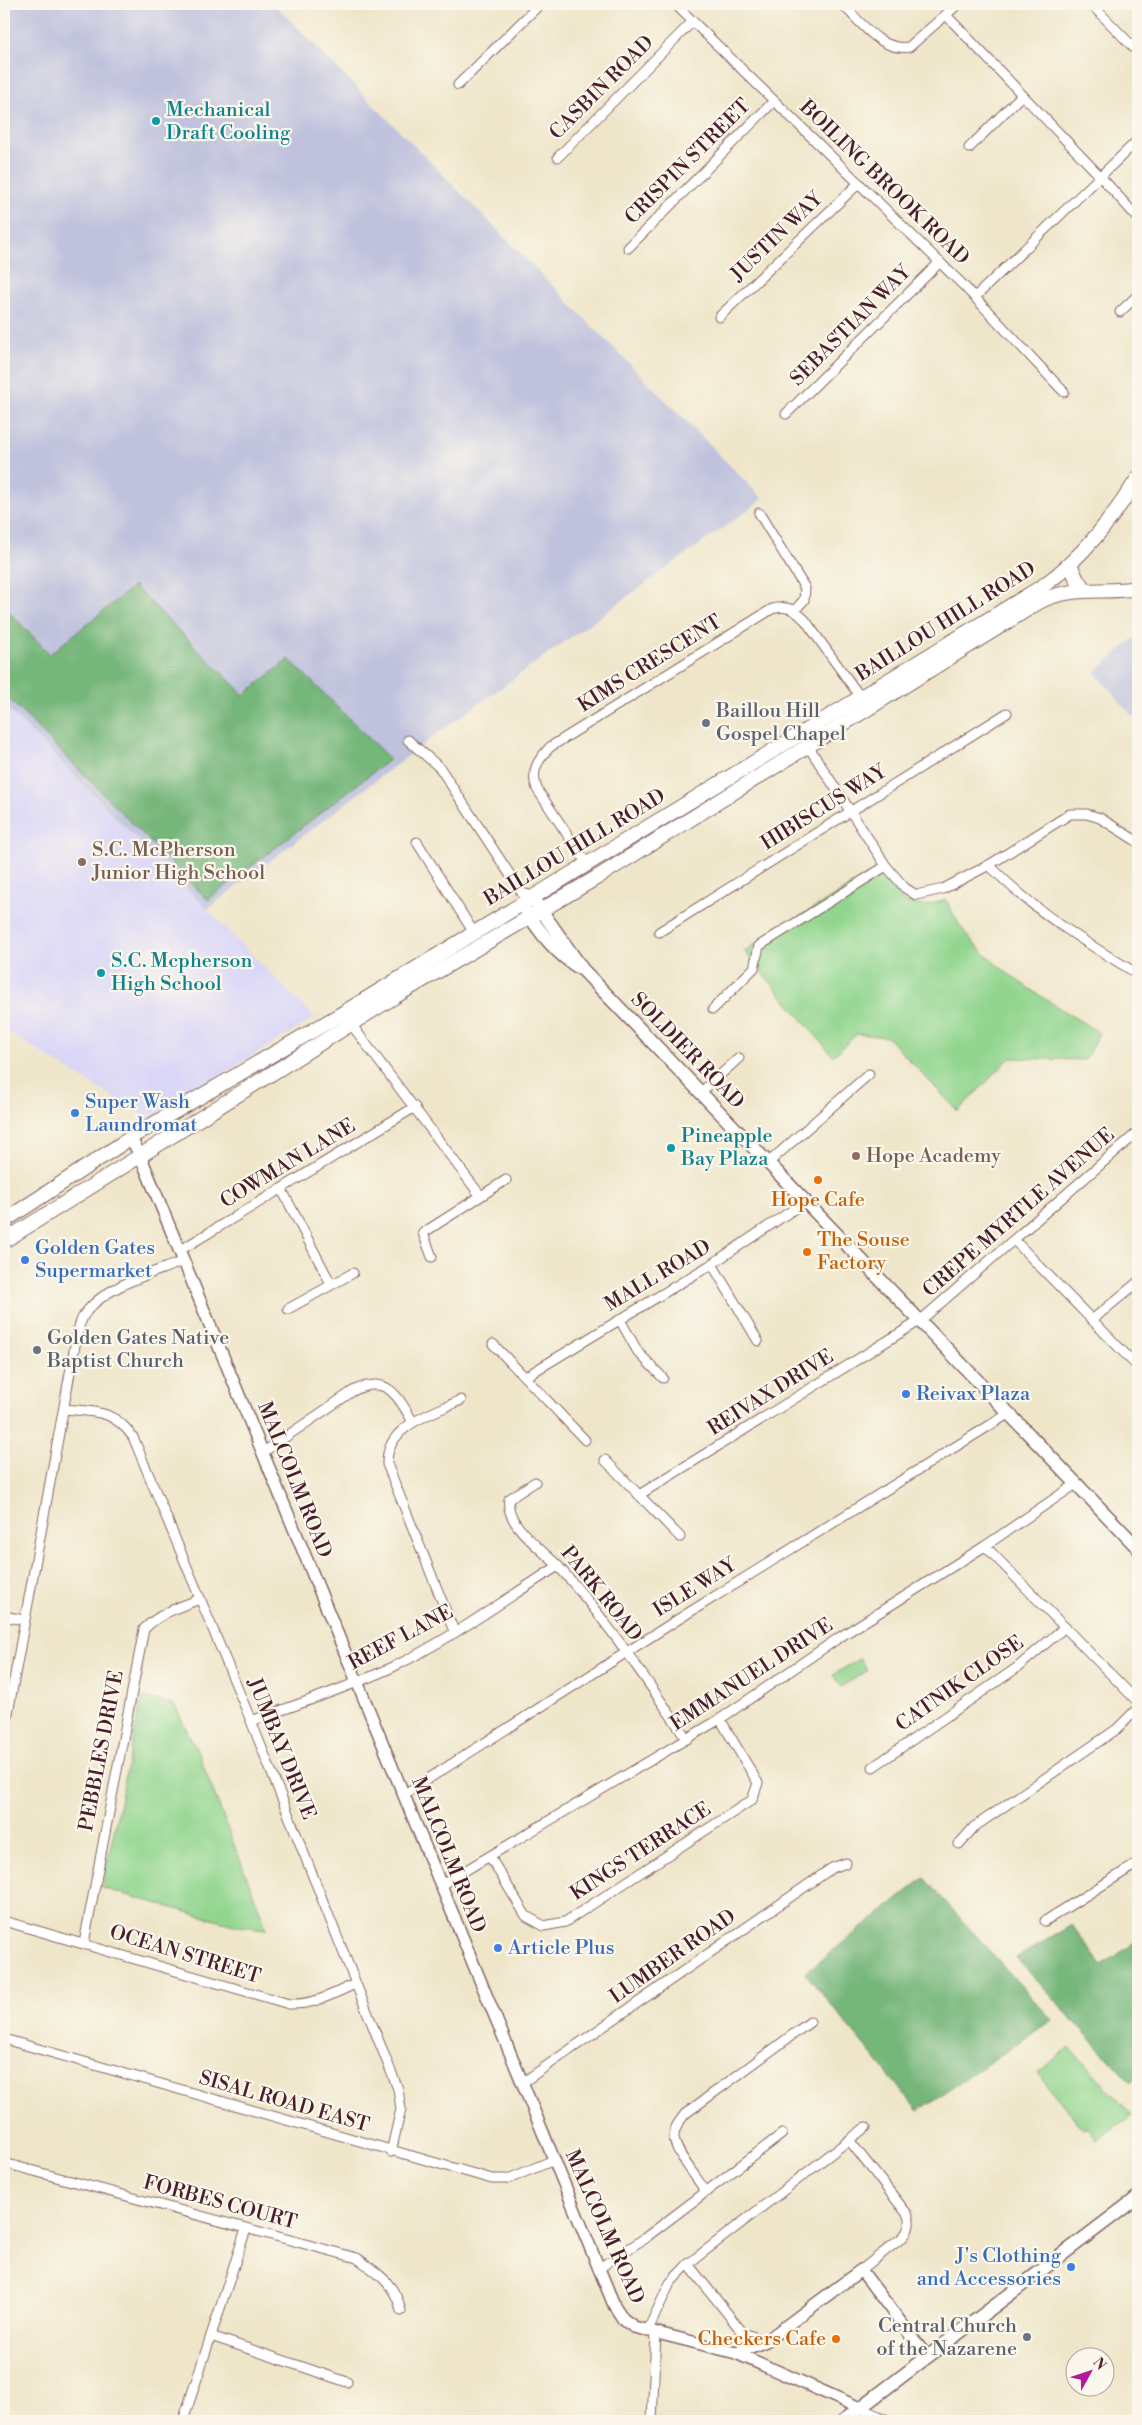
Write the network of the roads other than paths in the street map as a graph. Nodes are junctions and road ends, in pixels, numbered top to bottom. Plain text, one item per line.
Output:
1 (540, 4) edge
2 (675, 4) edge
3 (842, 4) edge
4 (958, 4) edge
5 (1091, 4) edge
6 (946, 15) junction
7 (692, 22) junction
8 (1138, 52) edge
9 (458, 84) dead end
10 (1022, 95) junction
11 (774, 101) junction
12 (1138, 140) edge
13 (969, 148) dead end
14 (558, 157) dead end
15 (1100, 176) junction
16 (859, 184) junction
17 (1138, 218) edge
18 (628, 248) dead end
19 (940, 262) junction
20 (1138, 295) edge
21 (974, 297) junction
22 (1120, 312) dead end
23 (719, 317) dead end
24 (1064, 392) dead end
25 (786, 414) dead end
26 (1138, 478) edge
27 (759, 513) dead end
28 (1070, 564) junction
29 (1138, 588) edge
30 (1086, 590) junction
31 (796, 610) junction
32 (862, 698) junction
33 (1007, 713) dead end
34 (408, 740) dead end
35 (808, 746) junction
36 (852, 812) junction
37 (417, 842) dead end
38 (1138, 842) edge
39 (587, 864) junction
40 (989, 865) junction
41 (886, 866) junction
42 (525, 898) junction
43 (536, 914) junction
44 (659, 932) dead end
45 (474, 933) junction
46 (1138, 974) edge
47 (713, 1009) dead end
48 (347, 1018) junction
49 (739, 1058) dead end
50 (869, 1074) dead end
51 (700, 1093) junction
52 (415, 1107) junction
53 (1138, 1132) edge
54 (130, 1137) junction
55 (140, 1155) junction
56 (770, 1162) junction
57 (506, 1180) dead end
58 (282, 1190) junction
59 (480, 1196) junction
60 (806, 1201) junction
61 (4, 1220) edge
62 (4, 1241) edge
63 (1015, 1241) junction
64 (181, 1256) junction
65 (432, 1257) dead end
66 (712, 1264) junction
67 (353, 1273) dead end
68 (1138, 1282) edge
69 (331, 1284) junction
70 (288, 1309) dead end
71 (620, 1320) junction
72 (921, 1320) junction
73 (1092, 1320) junction
74 (758, 1341) dead end
75 (493, 1344) dead end
76 (1138, 1367) edge
77 (525, 1378) junction
78 (663, 1378) dead end
79 (461, 1400) dead end
80 (64, 1410) junction
81 (1008, 1414) junction
82 (413, 1422) junction
83 (585, 1440) dead end
84 (262, 1453) junction
85 (605, 1460) dead end
86 (534, 1482) dead end
87 (1076, 1484) junction
88 (639, 1495) junction
89 (680, 1537) dead end
90 (985, 1546) junction
91 (1138, 1548) edge
92 (558, 1566) junction
93 (200, 1599) junction
94 (4, 1616) edge
95 (24, 1620) junction
96 (1065, 1627) junction
97 (454, 1631) junction
98 (627, 1652) junction
99 (357, 1683) junction
100 (1138, 1702) edge
101 (1138, 1708) edge
102 (720, 1719) junction
103 (251, 1721) junction
104 (4, 1735) edge
105 (687, 1739) junction
106 (873, 1767) dead end
107 (403, 1795) junction
108 (959, 1844) dead end
109 (490, 1857) junction
110 (846, 1863) dead end
111 (1138, 1863) edge
112 (441, 1886) junction
113 (4, 1921) edge
114 (1045, 1921) dead end
115 (84, 1943) junction
116 (355, 1984) junction
117 (810, 2022) dead end
118 (4, 2039) edge
119 (522, 2083) junction
120 (866, 2127) dead end
121 (782, 2134) dead end
122 (849, 2140) junction
123 (391, 2152) junction
124 (554, 2160) junction
125 (4, 2163) edge
126 (706, 2192) junction
127 (1138, 2197) edge
128 (246, 2229) junction
129 (688, 2264) junction
130 (598, 2268) junction
131 (861, 2270) junction
132 (401, 2311) dead end
133 (652, 2333) junction
134 (212, 2336) junction
135 (766, 2341) junction
136 (736, 2353) junction
137 (927, 2357) junction
138 (348, 2382) dead end
139 (860, 2408) junction
140 (183, 2421) edge
141 (652, 2421) edge
142 (843, 2421) edge
143 (890, 2421) edge

1 - 9 street
2 - 7 street, BOILING BROOK ROAD
3 - 6 street
4 - 6 street
5 - 8 street
6 - 10 street
7 - 11 street, BOILING BROOK ROAD
7 - 14 street, CASBIN ROAD
10 - 13 street
10 - 15 street
11 - 16 street, BOILING BROOK ROAD
11 - 18 street, CRISPIN STREET
12 - 15 street
15 - 17 street
15 - 21 street
16 - 19 street, BOILING BROOK ROAD
16 - 23 street, JUSTIN WAY
19 - 21 street, BOILING BROOK ROAD
19 - 25 street, SEBASTIAN WAY
20 - 22 street
21 - 24 street, BOILING BROOK ROAD
26 - 28 main road, BAILLOU HILL ROAD
27 - 31 street
28 - 30 main road
28 - 32 main road, BAILLOU HILL ROAD
29 - 30 main road, BAILLOU HILL ROAD
30 - 35 main road, BAILLOU HILL ROAD
31 - 32 street
31 - 39 street, KIMS CRESCENT
32 - 39 main road, BAILLOU HILL ROAD
33 - 36 street, HIBISCUS WAY
34 - 42 street
35 - 36 street
35 - 43 main road, BAILLOU HILL ROAD
36 - 41 street
36 - 44 street, HIBISCUS WAY
37 - 45 street
38 - 40 street
39 - 42 main road, BAILLOU HILL ROAD
40 - 41 street
40 - 46 street
41 - 47 street
42 - 43 main road, SOLDIER ROAD
42 - 45 main road, BAILLOU HILL ROAD
43 - 48 main road, BAILLOU HILL ROAD
43 - 51 main road, SOLDIER ROAD
45 - 48 main road, BAILLOU HILL ROAD
48 - 52 street
48 - 54 main road, BAILLOU HILL ROAD
48 - 55 main road, BAILLOU HILL ROAD
49 - 51 street
50 - 56 street
51 - 56 main road, SOLDIER ROAD
52 - 58 street, COWMAN LANE
52 - 59 street
53 - 63 street, CREPE MYRTLE AVENUE
54 - 55 street, MALCOLM ROAD
54 - 61 main road, BAILLOU HILL ROAD
55 - 62 main road, BAILLOU HILL ROAD
55 - 64 street, MALCOLM ROAD
56 - 60 main road, SOLDIER ROAD
57 - 59 street
58 - 64 street, COWMAN LANE
58 - 69 street
59 - 65 street
60 - 66 street, MALL ROAD
60 - 72 main road, SOLDIER ROAD
63 - 72 street, CREPE MYRTLE AVENUE
63 - 73 street
64 - 80 street, COWMAN LANE
64 - 84 street, MALCOLM ROAD
66 - 71 street, MALL ROAD
66 - 74 street
67 - 69 street
68 - 73 street
69 - 70 street
71 - 77 street, MALL ROAD
71 - 78 street
72 - 81 main road, SOLDIER ROAD
72 - 88 street, REIVAX DRIVE
73 - 76 street
75 - 77 street
77 - 83 street
79 - 82 street
80 - 93 street, JUMBAY DRIVE
80 - 95 street, COWMAN LANE
81 - 87 main road, SOLDIER ROAD
81 - 98 street, ISLE WAY
82 - 84 street
82 - 97 street
84 - 99 street, MALCOLM ROAD
85 - 88 street
86 - 92 street, PARK ROAD
87 - 90 street, EMMANUEL DRIVE
87 - 91 main road, SOLDIER ROAD
88 - 89 street
90 - 96 street
90 - 102 street, EMMANUEL DRIVE
92 - 97 street, REEF LANE
92 - 98 street, PARK ROAD
93 - 103 street, JUMBAY DRIVE
93 - 115 street, PEBBLES DRIVE
94 - 95 street
95 - 104 street, COWMAN LANE
96 - 100 street
96 - 106 street, CATNIK CLOSE
97 - 99 street, REEF LANE
98 - 105 street, PARK ROAD
98 - 107 street, ISLE WAY
99 - 103 street, REEF LANE
99 - 107 street, MALCOLM ROAD
101 - 108 street
102 - 105 street, EMMANUEL DRIVE
102 - 109 street, KINGS TERRACE
103 - 116 street, JUMBAY DRIVE
105 - 109 street, EMMANUEL DRIVE
107 - 112 street, MALCOLM ROAD
109 - 112 street, EMMANUEL DRIVE
110 - 119 street, LUMBER ROAD
111 - 114 street
112 - 119 street, MALCOLM ROAD
113 - 115 street, OCEAN STREET
115 - 116 street, OCEAN STREET
116 - 123 street, JUMBAY DRIVE
117 - 126 street
118 - 123 street, SISAL ROAD EAST
119 - 124 street, MALCOLM ROAD
120 - 122 street
121 - 126 street
122 - 129 street
122 - 131 street
123 - 124 street, SISAL ROAD EAST
124 - 130 street, MALCOLM ROAD
125 - 128 street, FORBES COURT
126 - 130 street
127 - 137 main road
128 - 132 street, FORBES COURT
128 - 134 street
129 - 133 street
129 - 135 street
130 - 133 street, MALCOLM ROAD
131 - 135 street
131 - 137 street
133 - 136 street, MALCOLM ROAD
133 - 141 street
134 - 138 street
134 - 140 street
135 - 136 street
136 - 139 street, MALCOLM ROAD
137 - 139 main road
139 - 142 main road
139 - 143 street, MALCOLM ROAD

